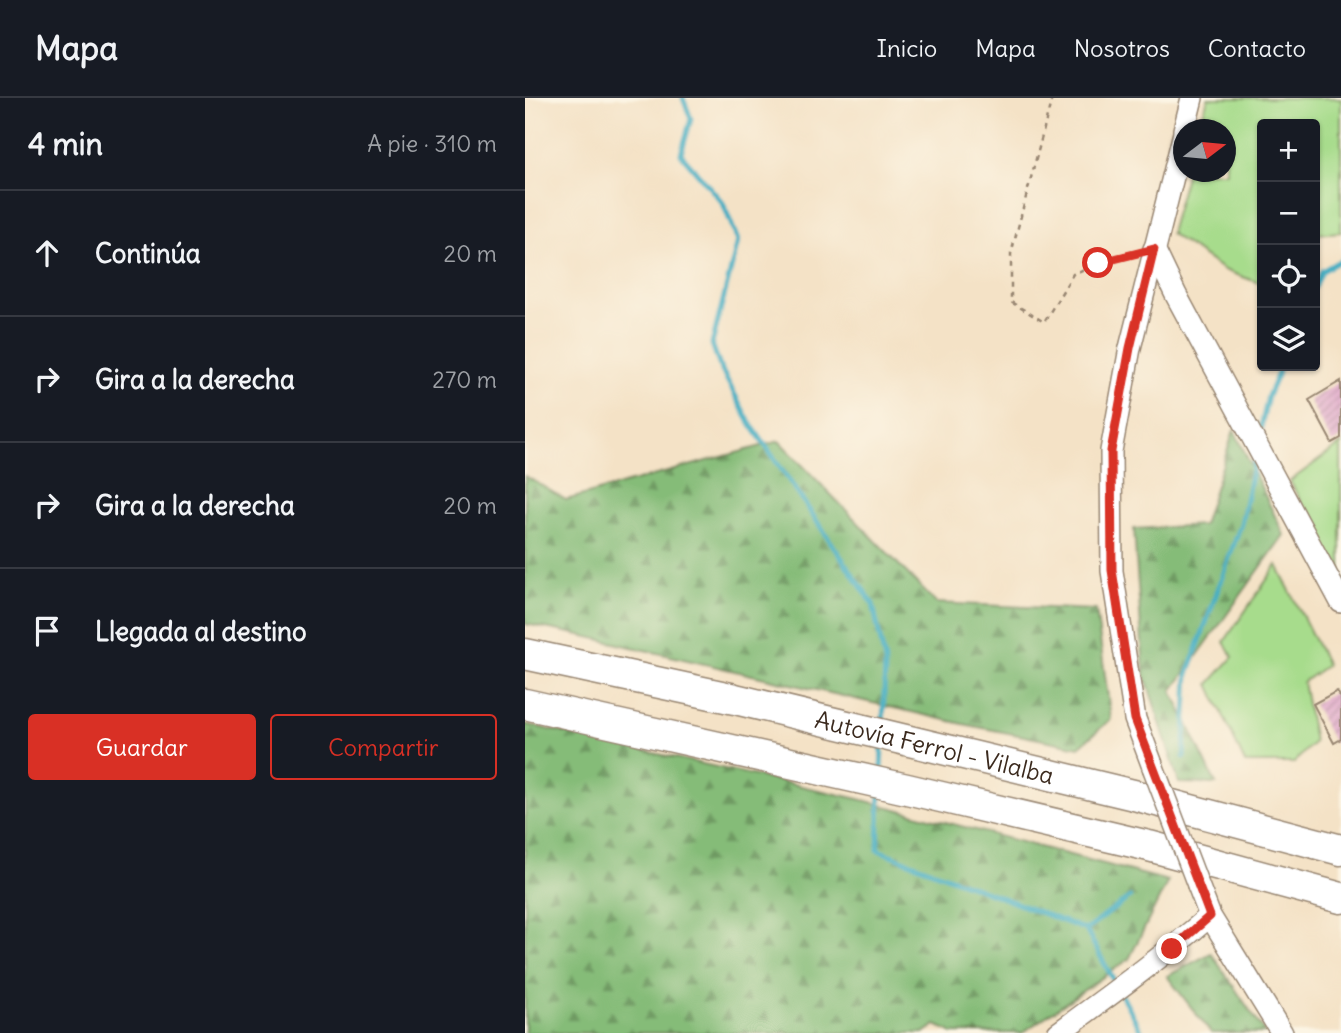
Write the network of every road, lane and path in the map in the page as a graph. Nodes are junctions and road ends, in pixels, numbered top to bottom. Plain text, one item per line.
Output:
1 (1052, 98) edge
2 (1192, 98) edge
3 (1187, 119) edge
4 (1173, 174) edge
5 (1154, 249) junction
6 (1341, 602) edge
7 (525, 654) edge
8 (525, 704) edge
9 (1341, 850) edge
10 (1341, 898) edge
11 (1210, 916) junction
12 (1058, 1033) edge
13 (1282, 1033) edge

1 - 5 path
2 - 3 street
4 - 5 street
5 - 6 street
5 - 11 street, bridge
7 - 9 highway, Autovía Ferrol - Vilalba
8 - 10 highway, Autovía Ferrol - Vilalba
11 - 12 street
11 - 13 street

